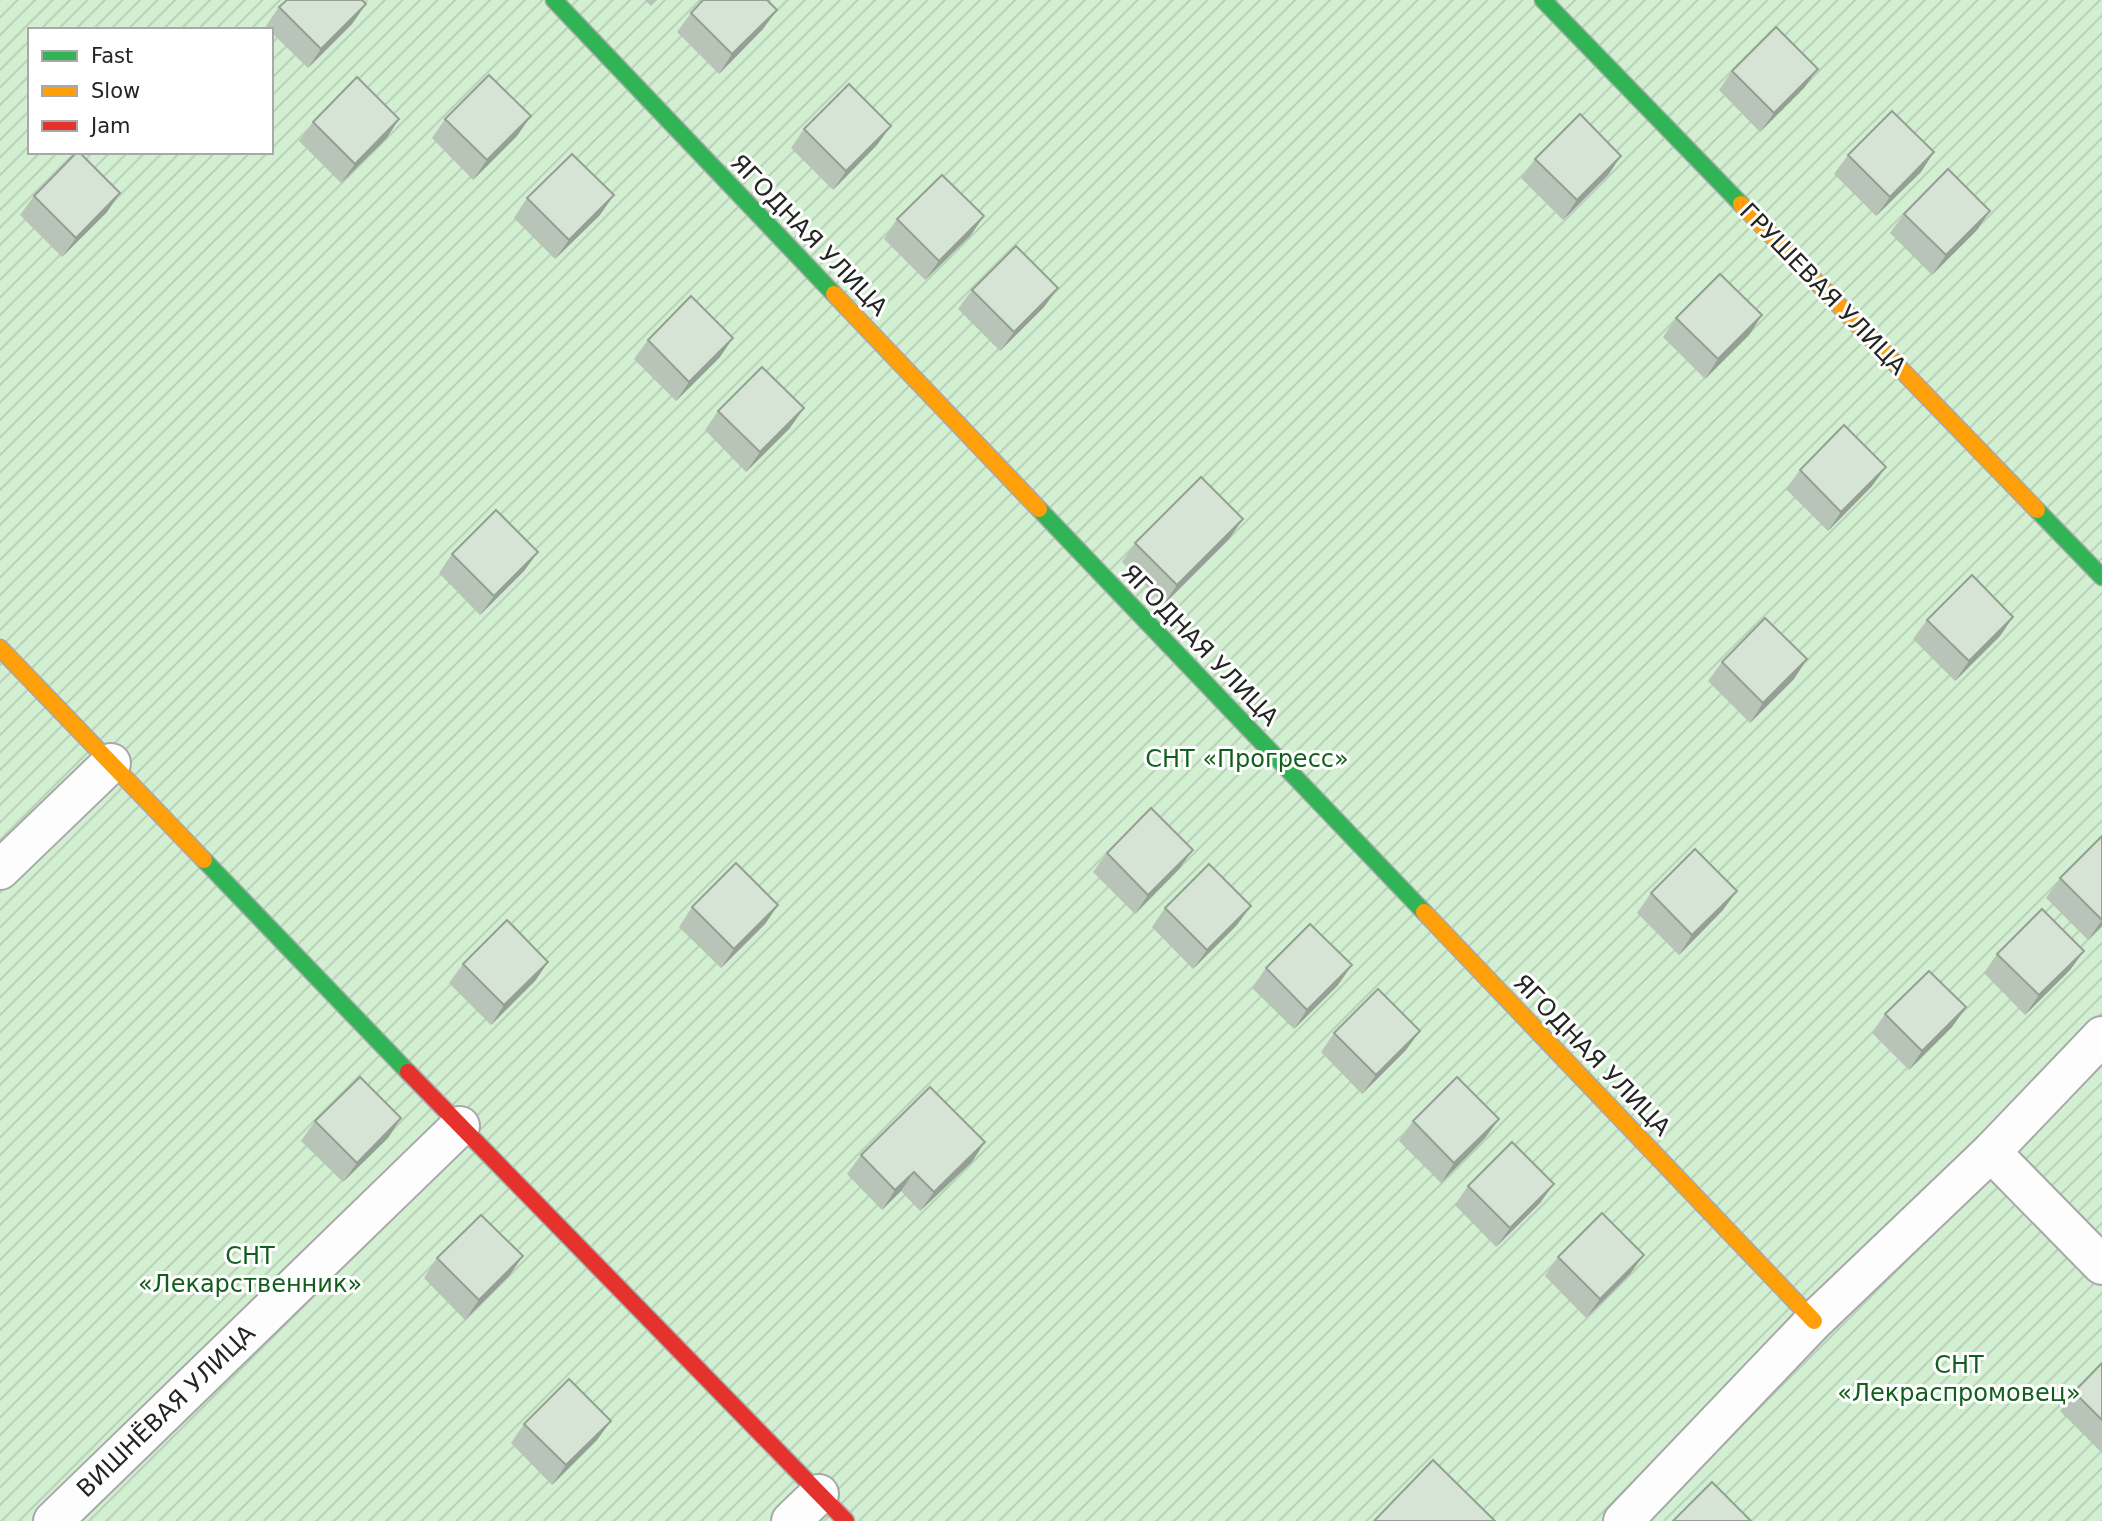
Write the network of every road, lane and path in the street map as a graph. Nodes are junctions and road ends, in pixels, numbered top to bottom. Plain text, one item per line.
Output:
1 (554, 0) edge
2 (1543, 0) edge
3 (2102, 577) edge
4 (0, 648) edge
5 (111, 763) junction
6 (0, 870) edge
7 (2102, 1036) edge
8 (460, 1126) junction
9 (1992, 1152) junction
10 (2102, 1265) edge
11 (1814, 1321) junction
12 (819, 1494) junction
13 (53, 1521) edge
14 (791, 1521) edge
15 (846, 1521) edge
16 (1623, 1521) edge

1 - 11 street, ЯГОДНАЯ УЛИЦА
2 - 3 street, ГРУШЕВАЯ УЛИЦА
4 - 5 street
5 - 6 street
5 - 8 street
7 - 9 street
8 - 12 street
8 - 13 street, ВИШНЁВАЯ УЛИЦА
9 - 10 street
9 - 11 street
11 - 16 street
12 - 14 street
12 - 15 street

